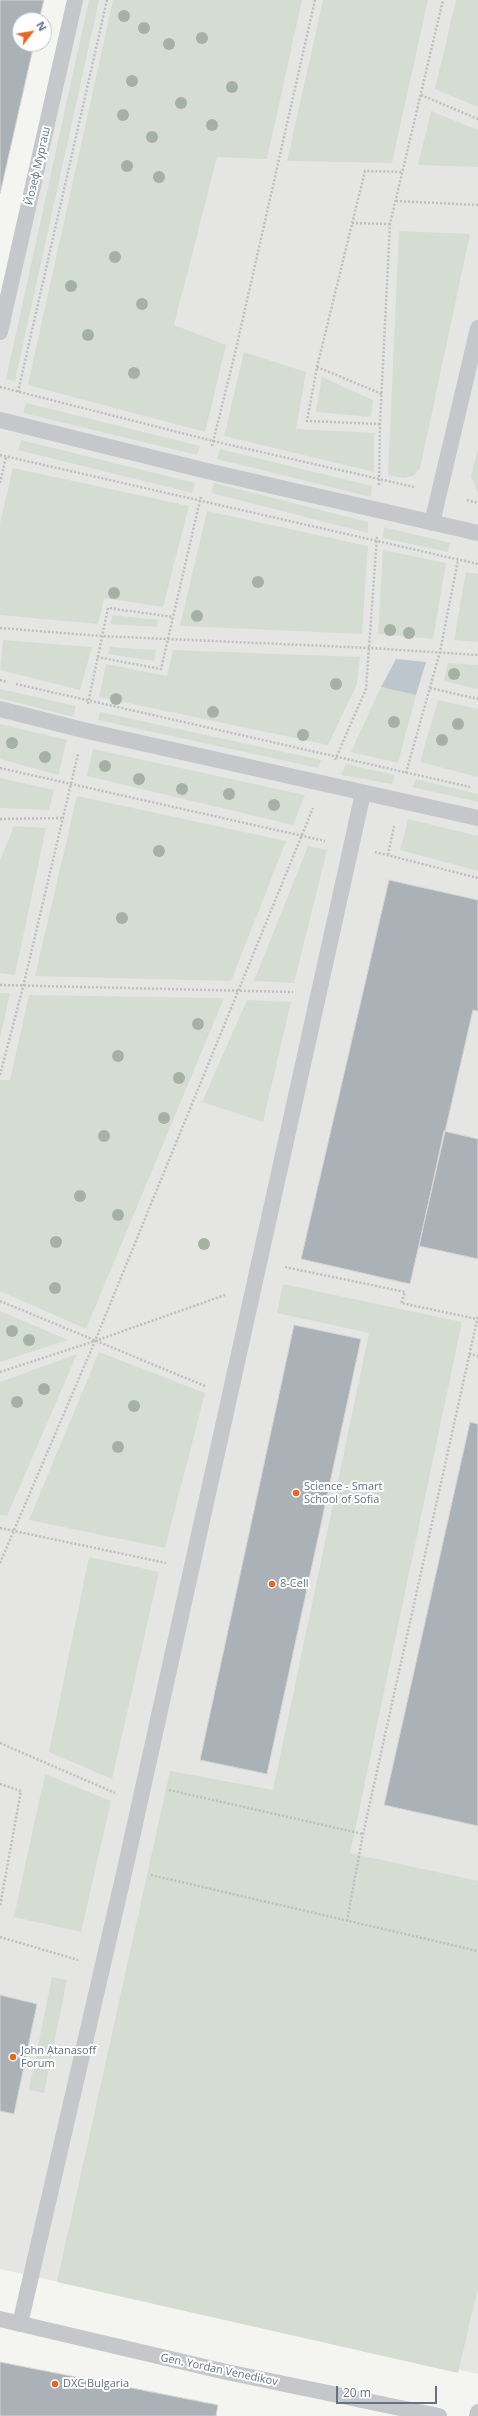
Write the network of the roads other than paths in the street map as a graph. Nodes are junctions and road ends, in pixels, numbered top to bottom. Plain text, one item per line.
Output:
1 (76, 0) edge
2 (478, 328) edge
3 (0, 332) edge
4 (0, 420) edge
5 (432, 523) junction
6 (478, 533) edge
7 (0, 709) edge
8 (363, 793) junction
9 (478, 818) edge
10 (0, 2319) edge
11 (20, 2324) junction
12 (478, 2412) edge
13 (439, 2416) edge
14 (477, 2416) edge

1 - 3 lane, Йозеф Мургаш
2 - 5 lane
4 - 5 lane
5 - 6 lane
7 - 8 lane
8 - 9 lane
8 - 11 lane
10 - 11 lane, Gen. Yordan Venedikov
11 - 13 lane, Gen. Yordan Venedikov
12 - 14 lane

